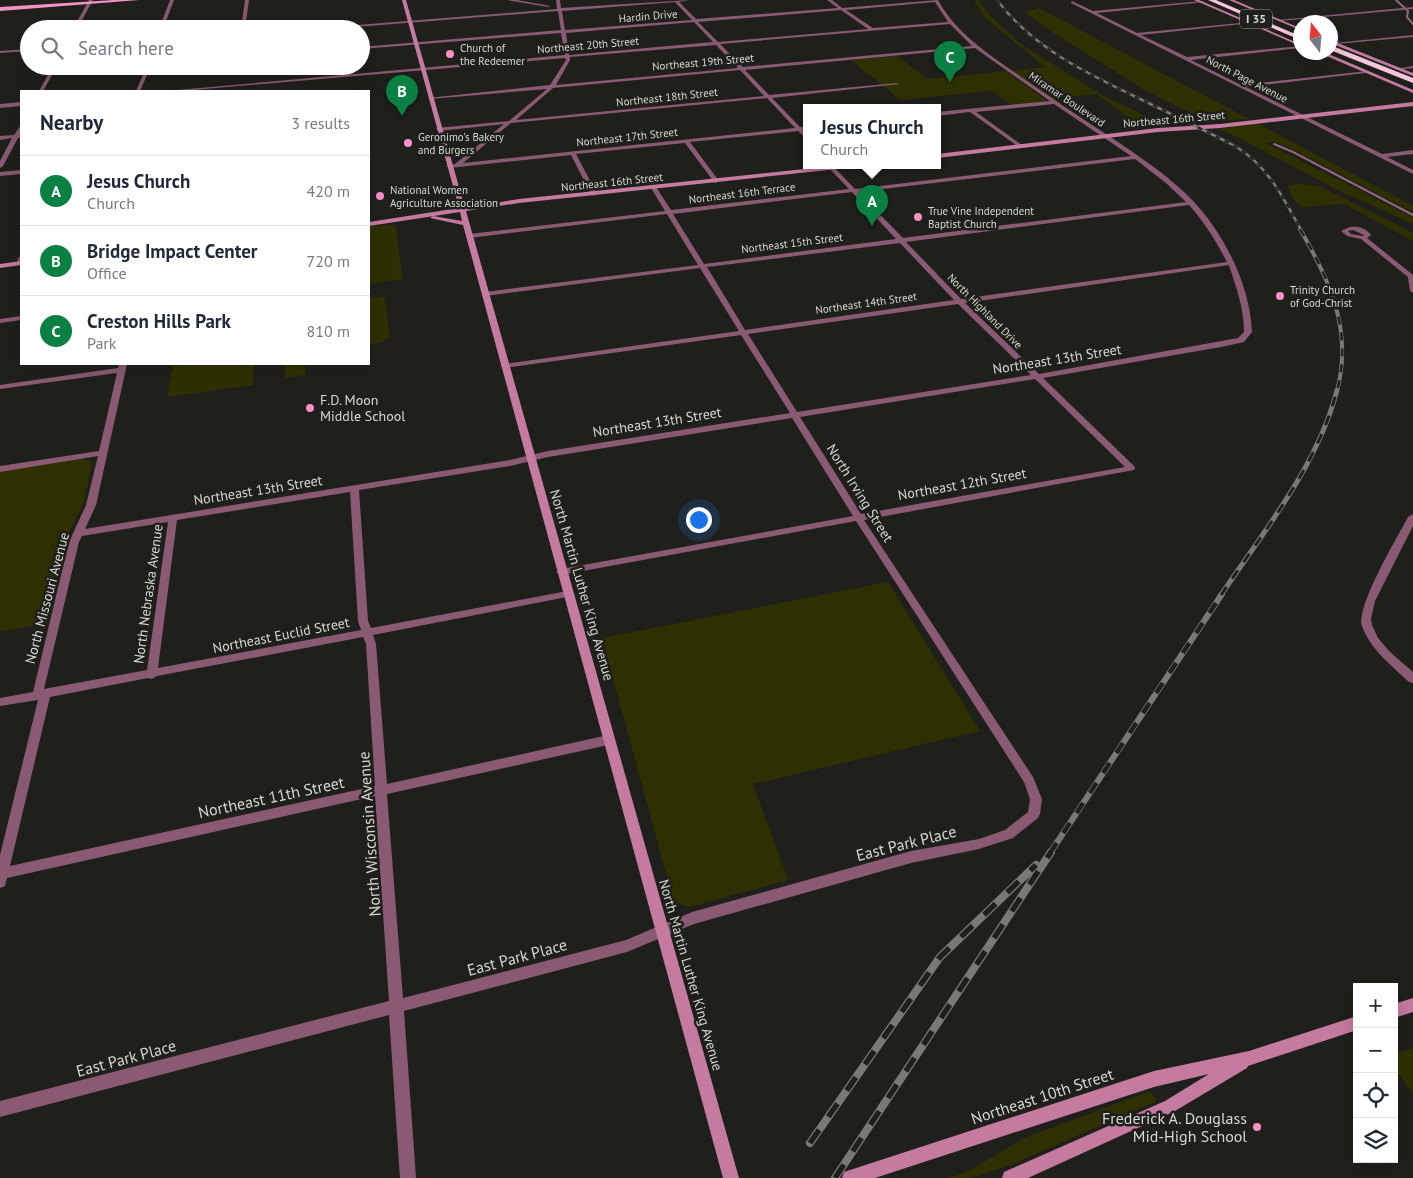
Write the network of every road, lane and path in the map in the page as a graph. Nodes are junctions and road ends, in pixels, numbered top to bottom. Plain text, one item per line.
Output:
1 (137, 0) edge
2 (172, 0) edge
3 (247, 0) edge
4 (404, 0) edge
5 (510, 0) edge
6 (558, 0) edge
7 (676, 0) edge
8 (688, 0) edge
9 (829, 0) edge
10 (1196, 0) edge
11 (1210, 0) edge
12 (1217, 0) edge
13 (1231, 0) edge
14 (936, 1) edge
15 (90, 2) edge
16 (1072, 2) dead end
17 (1202, 2) junction
18 (1413, 8) edge
19 (842, 9) junction
20 (1, 10) edge
21 (559, 10) junction
22 (1091, 12) junction
23 (80, 20) edge
24 (164, 20) edge
25 (244, 20) edge
26 (1280, 20) junction
27 (410, 21) junction
28 (697, 21) junction
29 (950, 23) junction
30 (1250, 23) junction
31 (370, 24) edge
32 (1293, 26) edge
33 (872, 30) junction
34 (564, 32) junction
35 (1293, 33) edge
36 (1293, 33) edge
37 (1134, 34) junction
38 (1413, 36) edge
39 (1293, 43) edge
40 (416, 44) junction
41 (716, 44) junction
42 (1338, 46) edge
43 (370, 47) edge
44 (976, 47) junction
45 (1293, 47) edge
46 (1338, 49) edge
47 (1338, 50) edge
48 (20, 51) edge
49 (0, 52) edge
50 (568, 56) junction
51 (1184, 59) junction
52 (1337, 60) edge
53 (1413, 67) edge
54 (741, 68) junction
55 (1398, 69) junction
56 (423, 70) junction
57 (1365, 72) junction
58 (49, 75) edge
59 (145, 75) edge
60 (369, 75) edge
61 (370, 75) edge
62 (1413, 75) edge
63 (1413, 83) edge
64 (897, 84) dead end
65 (554, 86) junction
66 (1240, 86) junction
67 (42, 90) edge
68 (138, 90) edge
69 (182, 90) edge
70 (1413, 92) edge
71 (769, 97) junction
72 (430, 98) junction
73 (1055, 102) junction
74 (20, 104) edge
75 (1413, 104) edge
76 (0, 106) edge
77 (972, 111) junction
78 (941, 114) edge
79 (1301, 117) junction
80 (510, 122) junction
81 (803, 128) edge
82 (803, 129) edge
83 (439, 130) junction
84 (19, 136) edge
85 (1104, 136) junction
86 (0, 138) edge
87 (687, 141) junction
88 (1020, 146) junction
89 (1413, 152) edge
90 (573, 153) junction
91 (941, 156) edge
92 (1381, 156) junction
93 (1137, 157) junction
94 (0, 166) edge
95 (449, 166) junction
96 (457, 166) junction
97 (808, 169) edge
98 (834, 169) edge
99 (20, 172) edge
100 (1413, 172) edge
101 (0, 174) edge
102 (716, 181) junction
103 (654, 188) junction
104 (854, 190) junction
105 (594, 194) junction
106 (1192, 203) junction
107 (461, 210) junction
108 (669, 212) junction
109 (425, 216) junction
110 (370, 224) edge
111 (466, 224) junction
112 (469, 236) junction
113 (1363, 238) dead end
114 (900, 240) junction
115 (20, 262) edge
116 (1232, 263) junction
117 (0, 266) edge
118 (703, 266) junction
119 (1412, 278) edge
120 (1413, 291) edge
121 (485, 294) junction
122 (959, 301) junction
123 (20, 318) edge
124 (0, 321) edge
125 (744, 332) junction
126 (1241, 340) joint
127 (504, 366) junction
128 (123, 367) edge
129 (1035, 377) junction
130 (0, 387) edge
131 (794, 414) junction
132 (103, 453) junction
133 (530, 458) junction
134 (1131, 468) joint
135 (0, 469) edge
136 (354, 489) junction
137 (858, 517) junction
138 (1413, 517) edge
139 (173, 518) junction
140 (78, 533) junction
141 (561, 572) junction
142 (567, 594) junction
143 (368, 633) junction
144 (152, 674) junction
145 (1413, 679) edge
146 (41, 695) junction
147 (0, 702) edge
148 (608, 740) junction
149 (382, 789) junction
150 (1034, 814) joint
151 (1, 877) edge
152 (661, 931) junction
153 (1413, 1005) edge
154 (397, 1006) junction
155 (1398, 1010) edge
156 (1353, 1024) edge
157 (1249, 1058) junction
158 (0, 1109) edge
159 (408, 1178) edge
160 (731, 1178) edge
161 (850, 1178) edge
162 (1010, 1178) edge

1 - 15 main road
2 - 24 street
3 - 25 street
4 - 27 main road, North Martin Luther King Avenue
5 - 21 street
6 - 21 street
7 - 8 street
7 - 21 street
7 - 28 street
9 - 19 street
10 - 17 main road
11 - 35 highway, I 35
12 - 36 highway, I 35
13 - 26 main road
14 - 19 street, Hardin Drive
14 - 29 street, Miramar Boulevard
15 - 20 main road
15 - 23 street
16 - 22 street, North Page Avenue
17 - 22 street
17 - 30 main road
18 - 26 street
19 - 28 street, Hardin Drive
19 - 33 street
21 - 27 street
21 - 34 street
22 - 37 street, North Page Avenue
26 - 32 main road
27 - 31 street
27 - 40 main road, North Martin Luther King Avenue
28 - 34 street, Hardin Drive
28 - 41 street
29 - 33 street, Northeast 20th Street
29 - 44 street, Miramar Boulevard
30 - 37 street
30 - 39 main road
33 - 41 street, Northeast 20th Street
34 - 40 street, Hardin Drive
34 - 50 street
37 - 51 street, North Page Avenue
38 - 42 street
40 - 43 street, Hardin Drive
40 - 56 main road, North Martin Luther King Avenue
41 - 50 street, Northeast 20th Street
41 - 54 street
44 - 54 street, Northeast 19th Street
44 - 73 street, Miramar Boulevard
45 - 51 street
46 - 55 main road
47 - 63 highway
48 - 49 street
50 - 56 street, Northeast 20th Street
50 - 65 street
51 - 66 street, North Page Avenue
52 - 57 main road
53 - 55 street
54 - 65 street, Northeast 19th Street
54 - 71 street
55 - 62 main road
56 - 61 street, Northeast 20th Street
56 - 72 main road, North Martin Luther King Avenue
57 - 66 street
57 - 70 main road
58 - 67 street
59 - 68 street
60 - 69 street, Northeast 20th Street
64 - 71 street, Northeast 18th Street
65 - 72 street, Northeast 19th Street
65 - 80 street
66 - 79 street, North Page Avenue
71 - 80 street, Northeast 18th Street
71 - 81 street
72 - 83 main road, North Martin Luther King Avenue
73 - 77 street
73 - 85 street, Miramar Boulevard
74 - 76 street
75 - 79 main road, Northeast 16th Street
77 - 78 street
77 - 88 street
79 - 85 main road, Northeast 16th Street
79 - 92 street, North Page Avenue
80 - 83 street, Northeast 18th Street
80 - 96 street
82 - 87 street, Northeast 17th Street
83 - 95 main road, North Martin Luther King Avenue
84 - 86 street
84 - 94 street
85 - 88 main road, Northeast 16th Street
85 - 93 street, Miramar Boulevard
87 - 90 street, Northeast 17th Street
87 - 102 street
88 - 91 main road, Northeast 16th Street
89 - 92 street
90 - 96 street, Northeast 17th Street
90 - 105 street
92 - 100 street, North Page Avenue
93 - 104 street, Northeast 16th Terrace
93 - 106 street, Miramar Boulevard
95 - 96 street, Northeast 17th Street
95 - 107 main road, North Martin Luther King Avenue
97 - 102 main road, Northeast 16th Street
98 - 104 street, North Highland Drive
99 - 101 street
102 - 103 main road, Northeast 16th Street
103 - 105 main road, Northeast 16th Street
103 - 108 street, North Irving Street
104 - 108 street, Northeast 16th Terrace
104 - 114 street, North Highland Drive
105 - 107 main road, Northeast 16th Street
106 - 114 street, Northeast 15th Street
106 - 116 street, Miramar Boulevard
107 - 109 main road, Northeast 16th Street
107 - 111 main road, North Martin Luther King Avenue
108 - 112 street, Northeast 16th Terrace
108 - 118 street, North Irving Street
109 - 110 main road, Northeast 16th Street
109 - 111 main road
111 - 112 main road, North Martin Luther King Avenue
112 - 121 main road, North Martin Luther King Avenue
113 - 119 street
114 - 118 street, Northeast 15th Street
114 - 122 street, North Highland Drive
115 - 117 main road
116 - 122 street, Northeast 14th Street
116 - 126 street, Miramar Boulevard
118 - 121 street, Northeast 15th Street
118 - 125 street, North Irving Street
119 - 120 street
121 - 127 main road, North Martin Luther King Avenue
122 - 125 street, Northeast 14th Street
122 - 129 street, North Highland Drive
123 - 124 street
125 - 127 street, Northeast 14th Street
125 - 131 street, North Irving Street
126 - 129 street, Northeast 13th Street
127 - 133 main road, North Martin Luther King Avenue
128 - 130 street
128 - 132 street, North Missouri Avenue
129 - 131 street, Northeast 13th Street
129 - 134 street, North Highland Drive
131 - 133 street, Northeast 13th Street
131 - 137 street, North Irving Street
132 - 135 street
132 - 140 street, North Missouri Avenue
133 - 136 street, Northeast 13th Street
133 - 141 main road, North Martin Luther King Avenue
134 - 137 street, Northeast 12th Street
136 - 139 street, Northeast 13th Street
136 - 143 street, North Wisconsin Avenue
137 - 141 street, Northeast 12th Street
137 - 150 street, North Irving Street
138 - 145 street
139 - 140 street, Northeast 13th Street
139 - 144 street, North Nebraska Avenue
140 - 146 street, North Missouri Avenue
141 - 142 main road, North Martin Luther King Avenue
142 - 143 street, Northeast Euclid Street
142 - 148 main road, North Martin Luther King Avenue
143 - 144 street, Northeast Euclid Street
143 - 149 street, North Wisconsin Avenue
144 - 146 street, Northeast Euclid Street
146 - 147 street, Northeast Euclid Street
146 - 151 street, North Missouri Avenue
148 - 149 street, Northeast 11th Street
148 - 152 main road, North Martin Luther King Avenue
149 - 151 street, Northeast 11th Street
149 - 154 street, North Wisconsin Avenue
150 - 152 street, East Park Place
152 - 154 street, East Park Place
152 - 160 main road, North Martin Luther King Avenue
153 - 155 main road
154 - 158 street, East Park Place
154 - 159 street, North Wisconsin Avenue
156 - 157 main road, Northeast 10th Street
157 - 161 main road, Northeast 10th Street
157 - 162 main road, Northeast 10th Street

